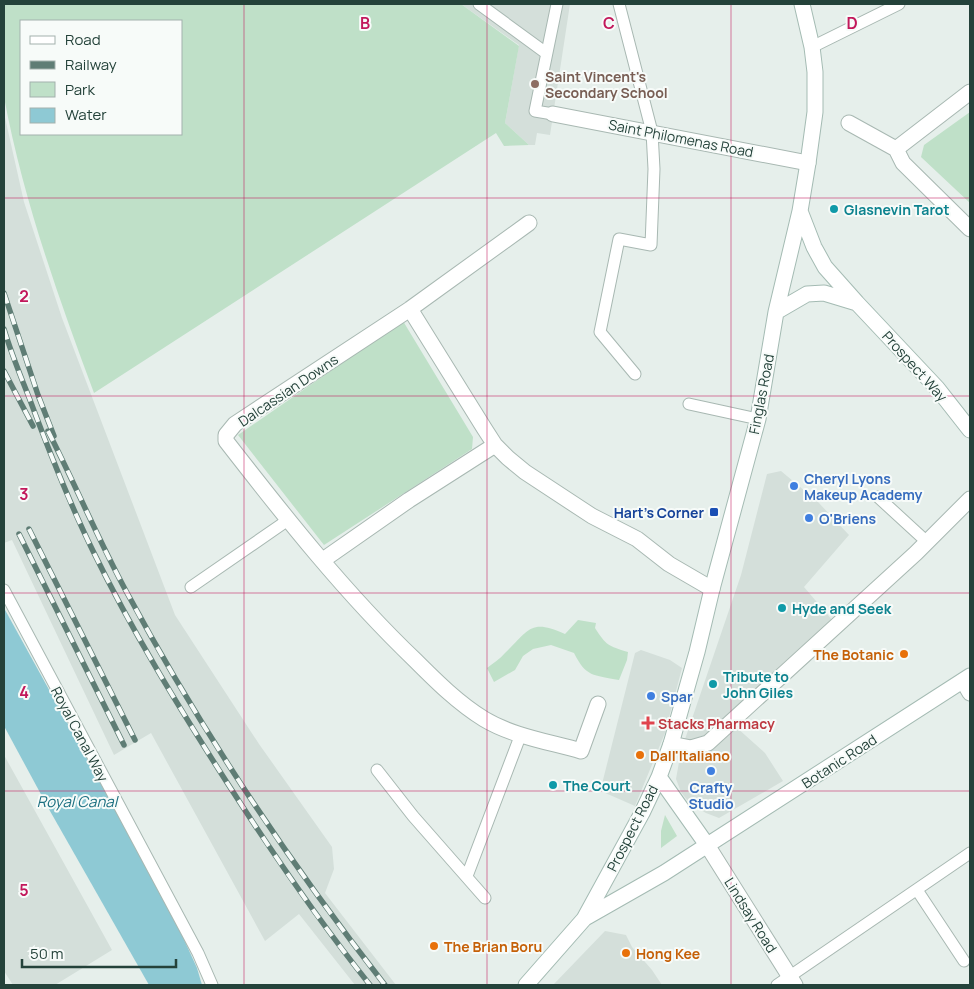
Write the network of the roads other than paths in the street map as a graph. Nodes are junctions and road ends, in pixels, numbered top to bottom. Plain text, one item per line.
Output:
1 (479, 4) edge
2 (557, 4) edge
3 (619, 4) edge
4 (802, 4) edge
5 (899, 4) edge
6 (812, 47) junction
7 (546, 53) junction
8 (970, 92) edge
9 (553, 114) joint
10 (849, 123) dead end
11 (652, 132) junction
12 (896, 149) junction
13 (808, 163) junction
14 (800, 211) junction
15 (529, 223) dead end
16 (970, 229) edge
17 (857, 303) junction
18 (410, 309) junction
19 (776, 312) junction
20 (635, 374) dead end
21 (689, 404) dead end
22 (758, 420) junction
23 (970, 430) edge
24 (495, 445) junction
25 (878, 496) dead end
26 (970, 499) edge
27 (288, 520) junction
28 (927, 542) junction
29 (323, 560) junction
30 (191, 586) dead end
31 (712, 589) junction
32 (4, 590) edge
33 (968, 683) edge
34 (598, 704) dead end
35 (521, 734) junction
36 (671, 744) junction
37 (376, 770) dead end
38 (658, 777) junction
39 (707, 845) junction
40 (970, 853) edge
41 (467, 876) junction
42 (917, 890) junction
43 (486, 898) dead end
44 (584, 919) junction
45 (964, 961) dead end
46 (793, 981) edge
47 (212, 985) edge
48 (526, 985) edge
49 (777, 985) edge

1 - 7 lane
2 - 7 lane
3 - 11 lane
4 - 6 street, Finglas Road
5 - 6 lane
6 - 13 street, Finglas Road
7 - 9 lane
8 - 12 street
9 - 11 street, Saint Philomenas Road
10 - 12 street
11 - 13 street, Saint Philomenas Road
11 - 20 lane
12 - 16 street
13 - 14 street, Finglas Road
14 - 17 street, Prospect Way
14 - 19 street, Finglas Road
15 - 18 street, Dalcassian Downs
17 - 19 street, Prospect Way
17 - 23 street, Prospect Way
18 - 24 street
18 - 27 street, Dalcassian Downs
19 - 22 street, Finglas Road
21 - 22 lane
22 - 31 street, Finglas Road
24 - 29 street
24 - 31 street
25 - 28 lane
26 - 28 street
27 - 29 street, Dalcassian Downs
27 - 30 lane
28 - 36 street
29 - 35 street, Dalcassian Downs
31 - 36 street, Finglas Road
32 - 47 lane, Royal Canal Way
33 - 39 street, Botanic Road
34 - 35 street, Dalcassian Downs
35 - 41 lane
36 - 38 street, Finglas Road
37 - 41 lane
38 - 39 street, Prospect Road
38 - 44 street, Prospect Road
39 - 44 street, Prospect Road
39 - 46 street, Lindsay Road
40 - 42 lane
41 - 43 lane
42 - 45 lane
42 - 46 lane
44 - 48 street, Prospect Road
46 - 49 lane

